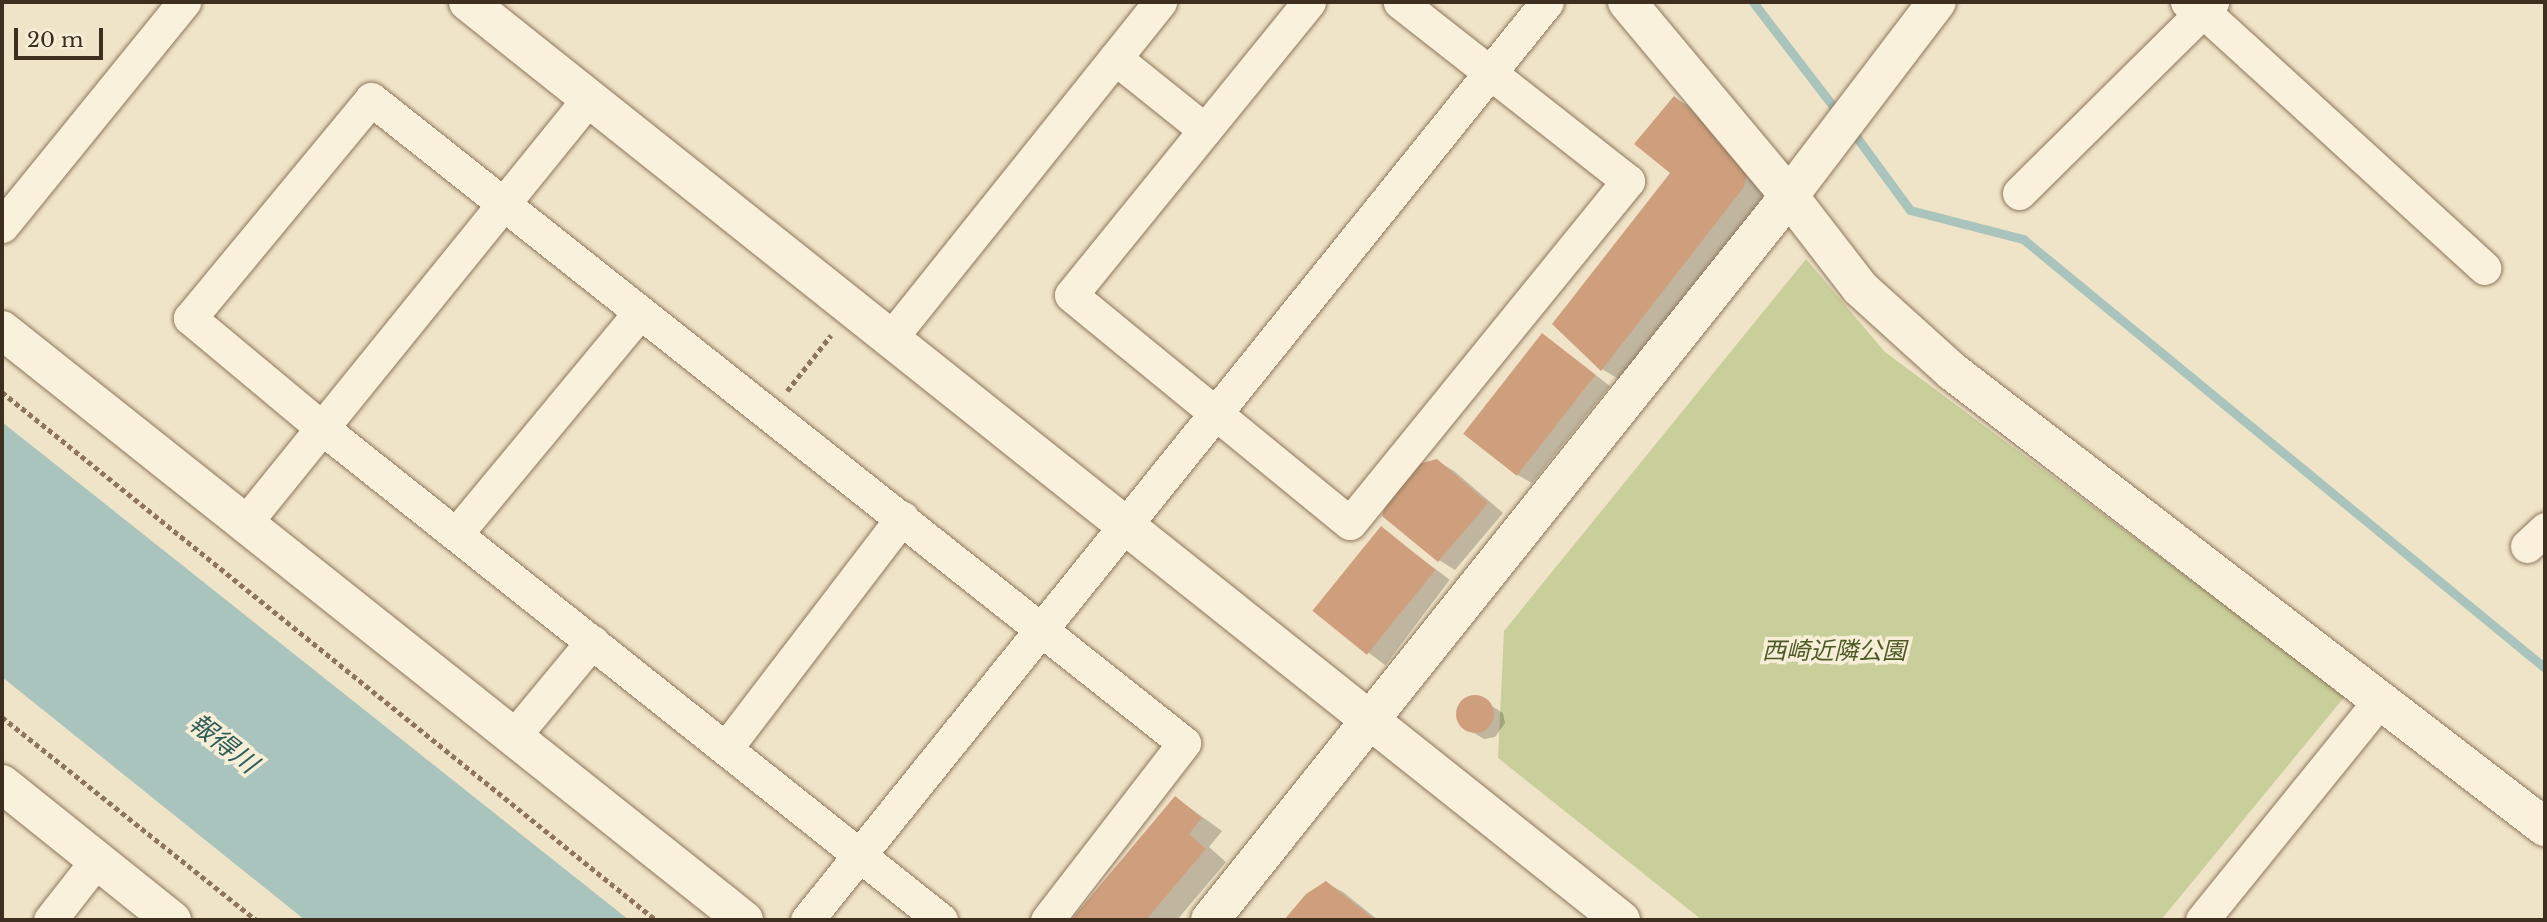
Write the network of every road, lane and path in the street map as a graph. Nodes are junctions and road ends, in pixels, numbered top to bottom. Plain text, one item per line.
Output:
1 (184, 2) edge
2 (468, 2) edge
3 (1160, 2) edge
4 (1309, 2) edge
5 (1400, 2) edge
6 (1547, 2) edge
7 (1627, 2) edge
8 (1937, 2) edge
9 (2200, 5) edge
10 (1115, 58) junction
11 (1490, 75) junction
12 (589, 99) junction
13 (1205, 130) junction
14 (2019, 193) dead end
15 (1789, 196) junction
16 (503, 205) junction
17 (2, 226) edge
18 (2484, 268) dead end
19 (640, 312) junction
20 (2, 330) edge
21 (836, 330) dead end
22 (890, 339) junction
23 (2, 392) edge
24 (768, 413) junction
25 (1216, 414) junction
26 (322, 428) junction
27 (902, 518) junction
28 (245, 523) junction
29 (1125, 527) junction
30 (456, 534) junction
31 (1043, 629) junction
32 (592, 642) junction
33 (2380, 700) junction
34 (2, 717) edge
35 (1368, 722) junction
36 (513, 737) junction
37 (726, 748) junction
38 (2, 784) edge
39 (2545, 827) edge
40 (860, 855) junction
41 (97, 860) junction
42 (2211, 917) edge
43 (50, 920) edge
44 (172, 920) edge
45 (257, 920) edge
46 (656, 920) edge
47 (744, 920) edge
48 (807, 920) edge
49 (941, 920) edge
50 (1047, 920) edge
51 (1210, 920) edge
52 (1621, 920) edge

1 - 17 street
2 - 12 street
3 - 10 street
4 - 13 street
5 - 11 street
6 - 11 street
7 - 15 street
8 - 15 street
9 - 14 street
9 - 18 street
10 - 13 street
10 - 22 street
11 - 25 street
11 - 25 street
12 - 16 street
12 - 22 street
13 - 25 street
15 - 33 street
15 - 35 street
16 - 19 street
16 - 26 street
16 - 26 street
19 - 24 street
19 - 30 street
20 - 28 street
21 - 24 path
22 - 29 street
23 - 46 path
24 - 27 street
25 - 29 street
26 - 28 street
26 - 30 street
27 - 31 street
27 - 37 street
28 - 36 street
29 - 31 street
29 - 35 street
30 - 32 street
31 - 40 street
31 - 50 street
32 - 36 street
32 - 37 street
33 - 39 street
33 - 42 street
34 - 45 path
35 - 51 street
35 - 52 street
36 - 47 street
37 - 40 street
38 - 41 street
40 - 48 street
40 - 49 street
41 - 43 street
41 - 44 street

